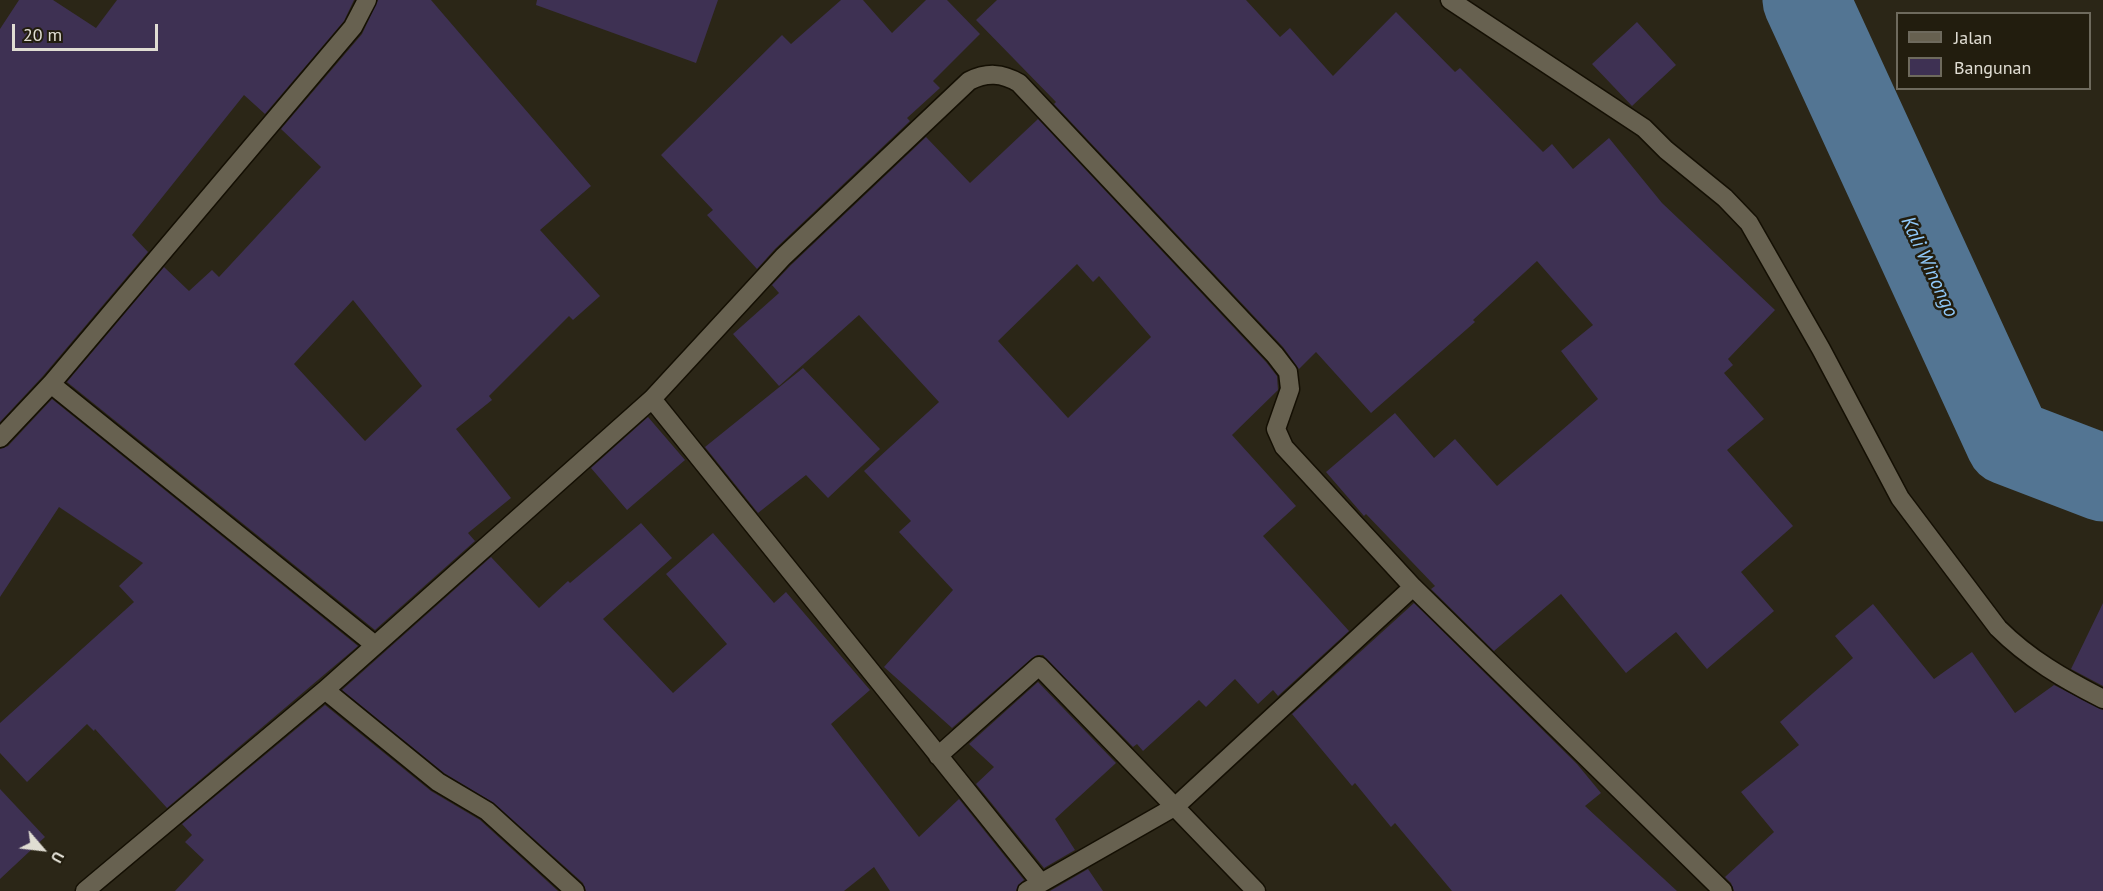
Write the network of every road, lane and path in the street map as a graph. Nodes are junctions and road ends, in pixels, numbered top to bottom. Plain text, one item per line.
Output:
1 (367, 0) edge
2 (1450, 0) edge
3 (51, 384) junction
4 (652, 399) junction
5 (0, 438) edge
6 (1413, 587) junction
7 (375, 645) junction
8 (325, 690) junction
9 (2103, 699) edge
10 (938, 756) junction
11 (1176, 806) junction
12 (1034, 887) edge
13 (85, 891) edge
14 (575, 891) edge
15 (1256, 891) edge
16 (1724, 891) edge

1 - 3 street
2 - 9 street
3 - 5 street
3 - 7 street
4 - 6 street
4 - 7 street
4 - 10 street
6 - 11 street
6 - 16 street
7 - 8 street
8 - 13 street
8 - 14 street
10 - 11 street
10 - 12 street
11 - 12 street
11 - 15 street

